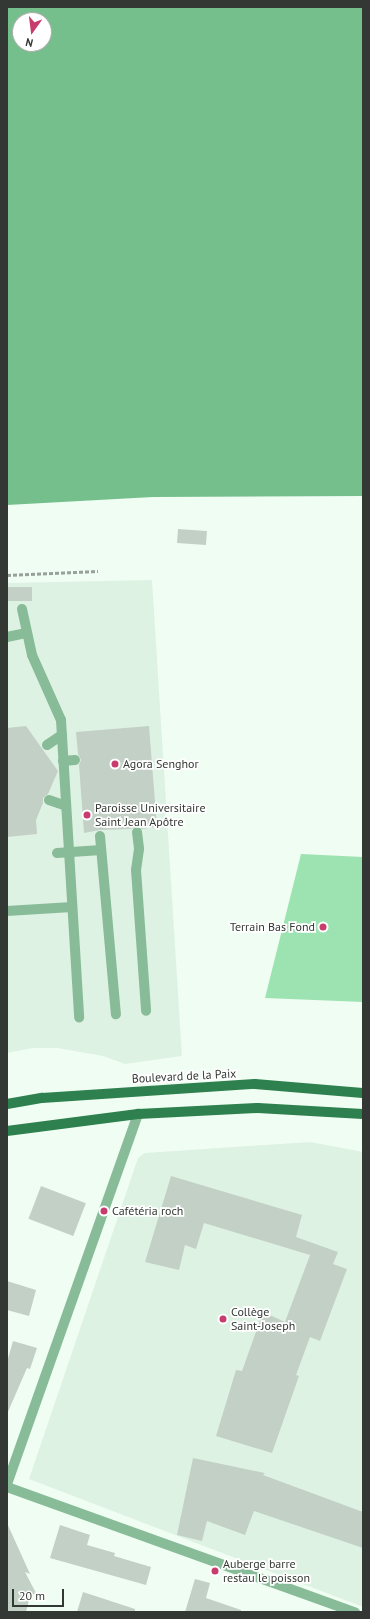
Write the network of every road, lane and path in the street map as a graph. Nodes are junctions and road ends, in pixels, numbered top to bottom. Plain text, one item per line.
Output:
1 (98, 571) dead end
2 (7, 575) edge
3 (22, 608) dead end
4 (26, 633) junction
5 (7, 637) edge
6 (62, 735) junction
7 (47, 745) dead end
8 (75, 760) dead end
9 (63, 761) junction
10 (49, 800) dead end
11 (66, 806) junction
12 (137, 832) dead end
13 (100, 836) dead end
14 (102, 850) junction
15 (69, 852) junction
16 (57, 853) dead end
17 (72, 906) junction
18 (7, 911) edge
19 (146, 1011) dead end
20 (116, 1014) dead end
21 (79, 1016) dead end
22 (363, 1093) edge
23 (7, 1104) edge
24 (138, 1114) junction
25 (363, 1114) edge
26 (7, 1131) edge
27 (7, 1485) edge
28 (355, 1612) edge

1 - 2 path
3 - 4 street
4 - 5 street
4 - 6 street
6 - 7 street
6 - 9 street
8 - 9 street
9 - 11 street
10 - 11 street
11 - 15 street
12 - 19 street
13 - 14 street
14 - 15 street
14 - 20 street
15 - 16 street
15 - 17 street
17 - 18 street
17 - 21 street
22 - 23 main road, Boulevard de la Paix
24 - 25 main road
24 - 26 main road
24 - 27 street
27 - 28 street

